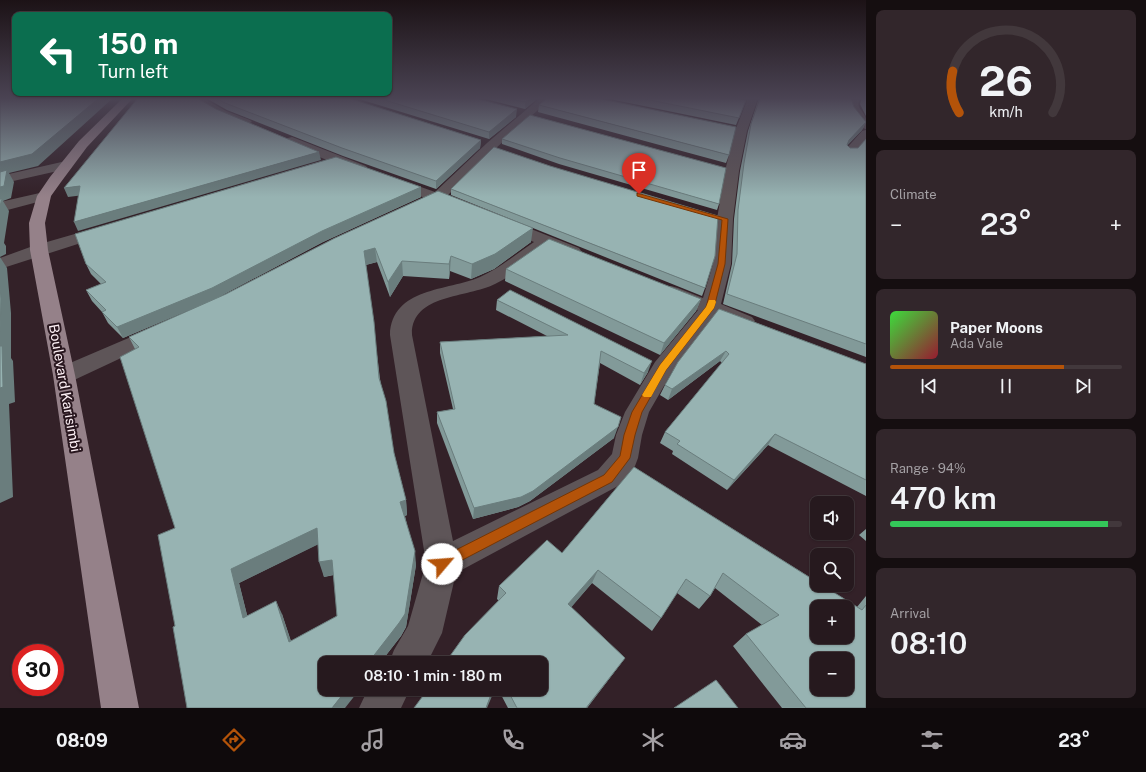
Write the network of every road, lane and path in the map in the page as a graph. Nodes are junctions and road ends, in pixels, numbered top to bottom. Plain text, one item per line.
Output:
1 (96, 131) edge
2 (507, 131) edge
3 (737, 131) edge
4 (866, 133) edge
5 (279, 136) edge
6 (477, 141) edge
7 (491, 146) junction
8 (505, 151) edge
9 (850, 152) edge
10 (337, 160) junction
11 (66, 165) junction
12 (314, 166) edge
13 (0, 180) edge
14 (44, 196) junction
15 (438, 197) junction
16 (0, 207) edge
17 (410, 210) edge
18 (123, 225) edge
19 (546, 241) junction
20 (40, 250) junction
21 (589, 258) edge
22 (0, 264) edge
23 (660, 287) edge
24 (710, 308) junction
25 (173, 326) edge
26 (762, 328) edge
27 (64, 375) junction
28 (442, 564) junction
29 (411, 656) edge
30 (386, 696) edge
31 (120, 708) edge
32 (378, 708) edge

1 - 11 main road, Boulevard Karisimbi
2 - 7 street
3 - 24 street
4 - 9 street
5 - 10 street
6 - 7 street
7 - 8 street
7 - 15 street
10 - 12 street
10 - 15 street
11 - 13 street
11 - 14 main road, Boulevard Karisimbi
14 - 16 street
14 - 20 main road, Boulevard Karisimbi
15 - 17 street
15 - 19 street
18 - 20 street
19 - 21 street
19 - 28 street
20 - 22 street
20 - 27 main road, Boulevard Karisimbi
23 - 24 street
24 - 26 street
24 - 28 street
25 - 27 street
27 - 31 main road, Boulevard Karisimbi
28 - 29 street
30 - 32 street

